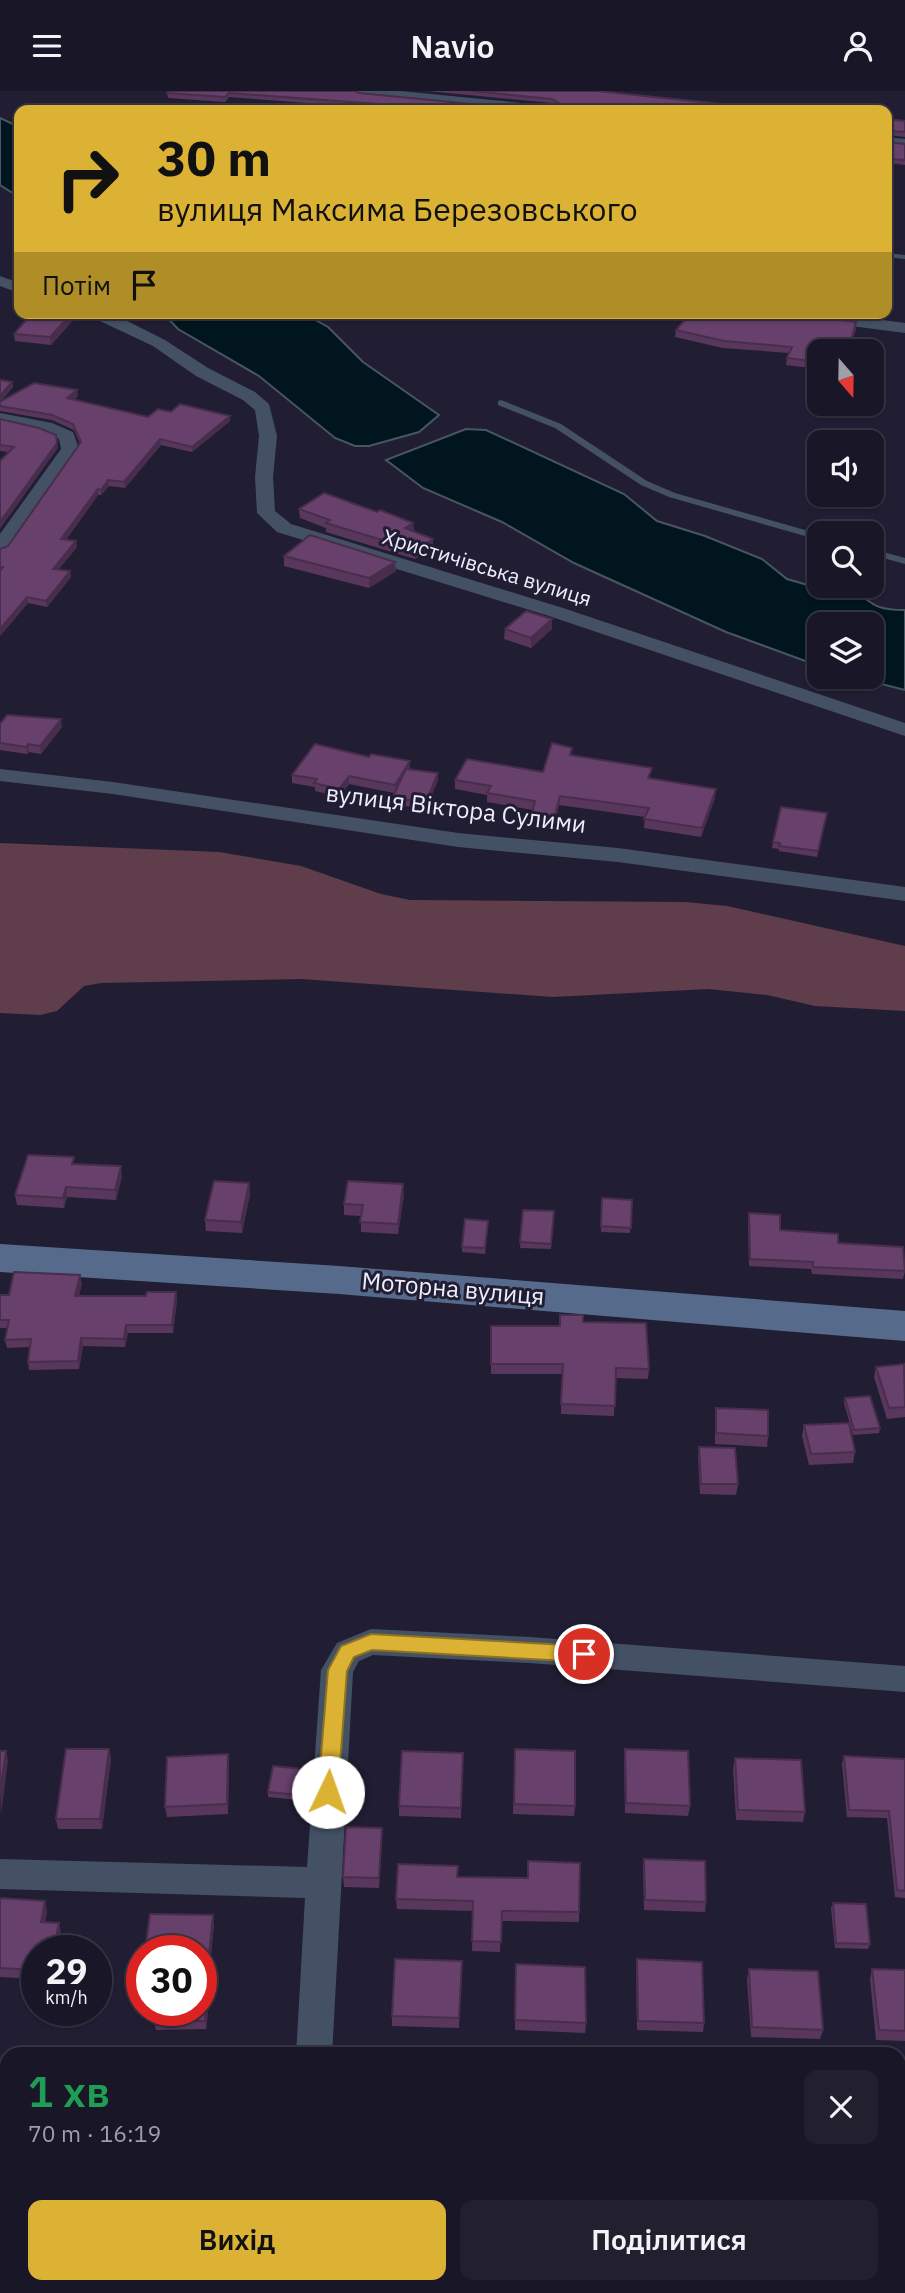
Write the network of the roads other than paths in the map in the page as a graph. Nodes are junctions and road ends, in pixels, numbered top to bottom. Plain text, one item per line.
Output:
1 (359, 91) edge
2 (501, 105) edge
3 (108, 319) edge
4 (836, 319) edge
5 (905, 328) edge
6 (501, 403) dead end
7 (0, 418) edge
8 (807, 534) edge
9 (0, 547) edge
10 (884, 555) edge
11 (905, 561) edge
12 (905, 730) edge
13 (0, 775) edge
14 (905, 894) edge
15 (0, 1258) edge
16 (905, 1326) edge
17 (905, 1679) edge
18 (0, 1874) edge
19 (323, 1884) junction
20 (314, 2047) edge

1 - 2 street
3 - 12 street, Христичівська вулиця
4 - 5 street
6 - 8 lane
7 - 9 street
10 - 11 lane
13 - 14 street, вулиця Віктора Сулими
15 - 16 street, Моторна вулиця
17 - 19 street
18 - 19 street
19 - 20 street

